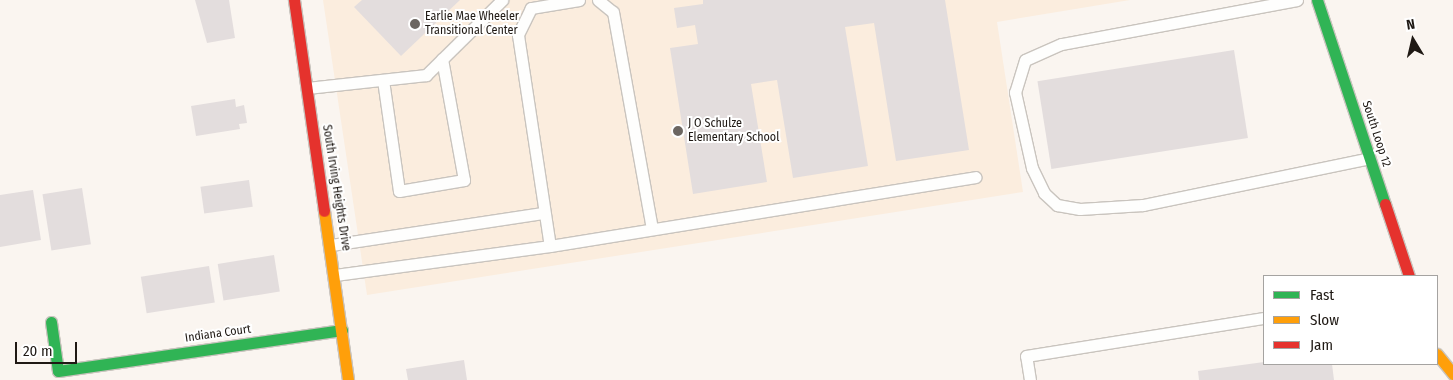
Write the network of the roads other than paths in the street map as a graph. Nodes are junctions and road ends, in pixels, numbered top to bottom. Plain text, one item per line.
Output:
1 (294, 0) edge
2 (502, 0) edge
3 (579, 0) edge
4 (1297, 0) edge
5 (1317, 0) edge
6 (603, 1) edge
7 (442, 58) junction
8 (383, 80) junction
9 (307, 88) junction
10 (1369, 158) junction
11 (975, 178) dead end
12 (543, 213) junction
13 (652, 228) junction
14 (331, 245) junction
15 (550, 246) junction
16 (335, 275) junction
17 (1409, 275) edge
18 (1263, 318) edge
19 (51, 322) dead end
20 (342, 330) junction
21 (1438, 355) edge
22 (1438, 364) edge
23 (1453, 374) edge
24 (348, 380) edge
25 (1030, 380) edge
26 (1443, 380) edge

1 - 9 main road, South Irving Heights Drive
2 - 7 lane
3 - 12 lane
4 - 10 lane
5 - 10 main road, South Loop 12
6 - 13 lane
7 - 8 lane
7 - 8 lane
8 - 9 lane
9 - 14 main road, South Irving Heights Drive
10 - 17 main road, South Loop 12
11 - 13 lane
12 - 14 lane
12 - 15 lane
13 - 15 lane
14 - 16 main road, South Irving Heights Drive
15 - 16 lane
16 - 20 main road, South Irving Heights Drive
18 - 25 lane
19 - 20 main road, Indiana Court
20 - 24 main road, South Irving Heights Drive
21 - 23 main road
22 - 26 main road

